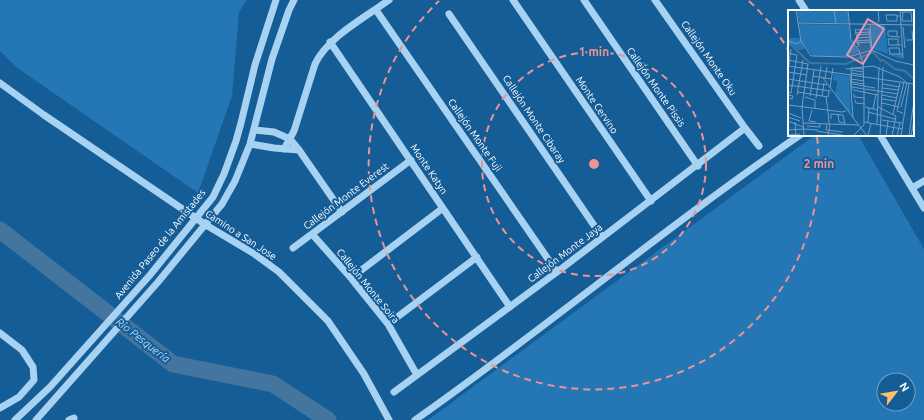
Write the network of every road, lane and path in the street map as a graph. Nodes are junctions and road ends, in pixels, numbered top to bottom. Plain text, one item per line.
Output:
1 (276, 0) edge
2 (294, 0) edge
3 (389, 0) edge
4 (513, 0) edge
5 (584, 0) edge
6 (656, 0) edge
7 (799, 0) edge
8 (376, 10) junction
9 (805, 10) edge
10 (449, 14) dead end
11 (330, 42) junction
12 (0, 83) edge
13 (745, 128) junction
14 (255, 130) junction
15 (799, 136) edge
16 (881, 136) edge
17 (290, 139) junction
18 (250, 144) junction
19 (760, 146) dead end
20 (284, 149) junction
21 (299, 150) junction
22 (411, 160) junction
23 (698, 166) junction
24 (924, 181) edge
25 (912, 188) junction
26 (651, 201) junction
27 (924, 206) edge
28 (443, 208) junction
29 (342, 212) junction
30 (196, 218) junction
31 (206, 225) junction
32 (312, 234) junction
33 (602, 237) junction
34 (293, 248) dead end
35 (477, 257) junction
36 (557, 272) junction
37 (351, 278) junction
38 (510, 307) junction
39 (388, 324) junction
40 (0, 333) edge
41 (417, 375) junction
42 (394, 392) dead end
43 (0, 408) edge
44 (15, 420) edge
45 (36, 420) edge
46 (389, 420) edge
47 (414, 420) edge

1 - 30 street, Avenida Paseo de la Amistades
2 - 14 street
3 - 8 street
4 - 26 street, Monte Cervino
5 - 23 street, Callejón Monte Pissis
6 - 13 street, Callejón Monte Oku
7 - 9 street
8 - 11 street
8 - 36 street, Callejón Monte Fuji
10 - 33 street, Callejón Monte Cibaray
11 - 17 street
11 - 22 street, Monte Katyn
12 - 30 street, Camino a San Jose
13 - 19 street, Callejón Monte Oku
13 - 23 street, Callejón Monte Jaya
14 - 17 street
14 - 18 street
15 - 47 street
16 - 25 street
17 - 20 street
17 - 21 street
18 - 20 street
18 - 31 street
20 - 21 street
21 - 29 street
22 - 28 street, Monte Katyn
22 - 29 street, Callejón Monte Everest
23 - 26 street, Callejón Monte Jaya
24 - 25 street
25 - 27 street
26 - 33 street, Callejón Monte Jaya
28 - 35 street, Monte Katyn
28 - 37 street
29 - 32 street, Callejón Monte Everest
30 - 31 street, Camino a San Jose
30 - 44 street, Avenida Paseo de la Amistades
31 - 45 street
31 - 46 street, Camino a San Jose
32 - 34 street, Callejón Monte Everest
32 - 37 street, Callejón Monte Soira
33 - 36 street, Callejón Monte Jaya
35 - 38 street, Monte Katyn
35 - 39 street
36 - 38 street, Callejón Monte Jaya
37 - 39 street, Callejón Monte Soira
38 - 41 street, Callejón Monte Jaya
39 - 41 street, Callejón Monte Soira
40 - 43 street
41 - 42 street, Callejón Monte Jaya

